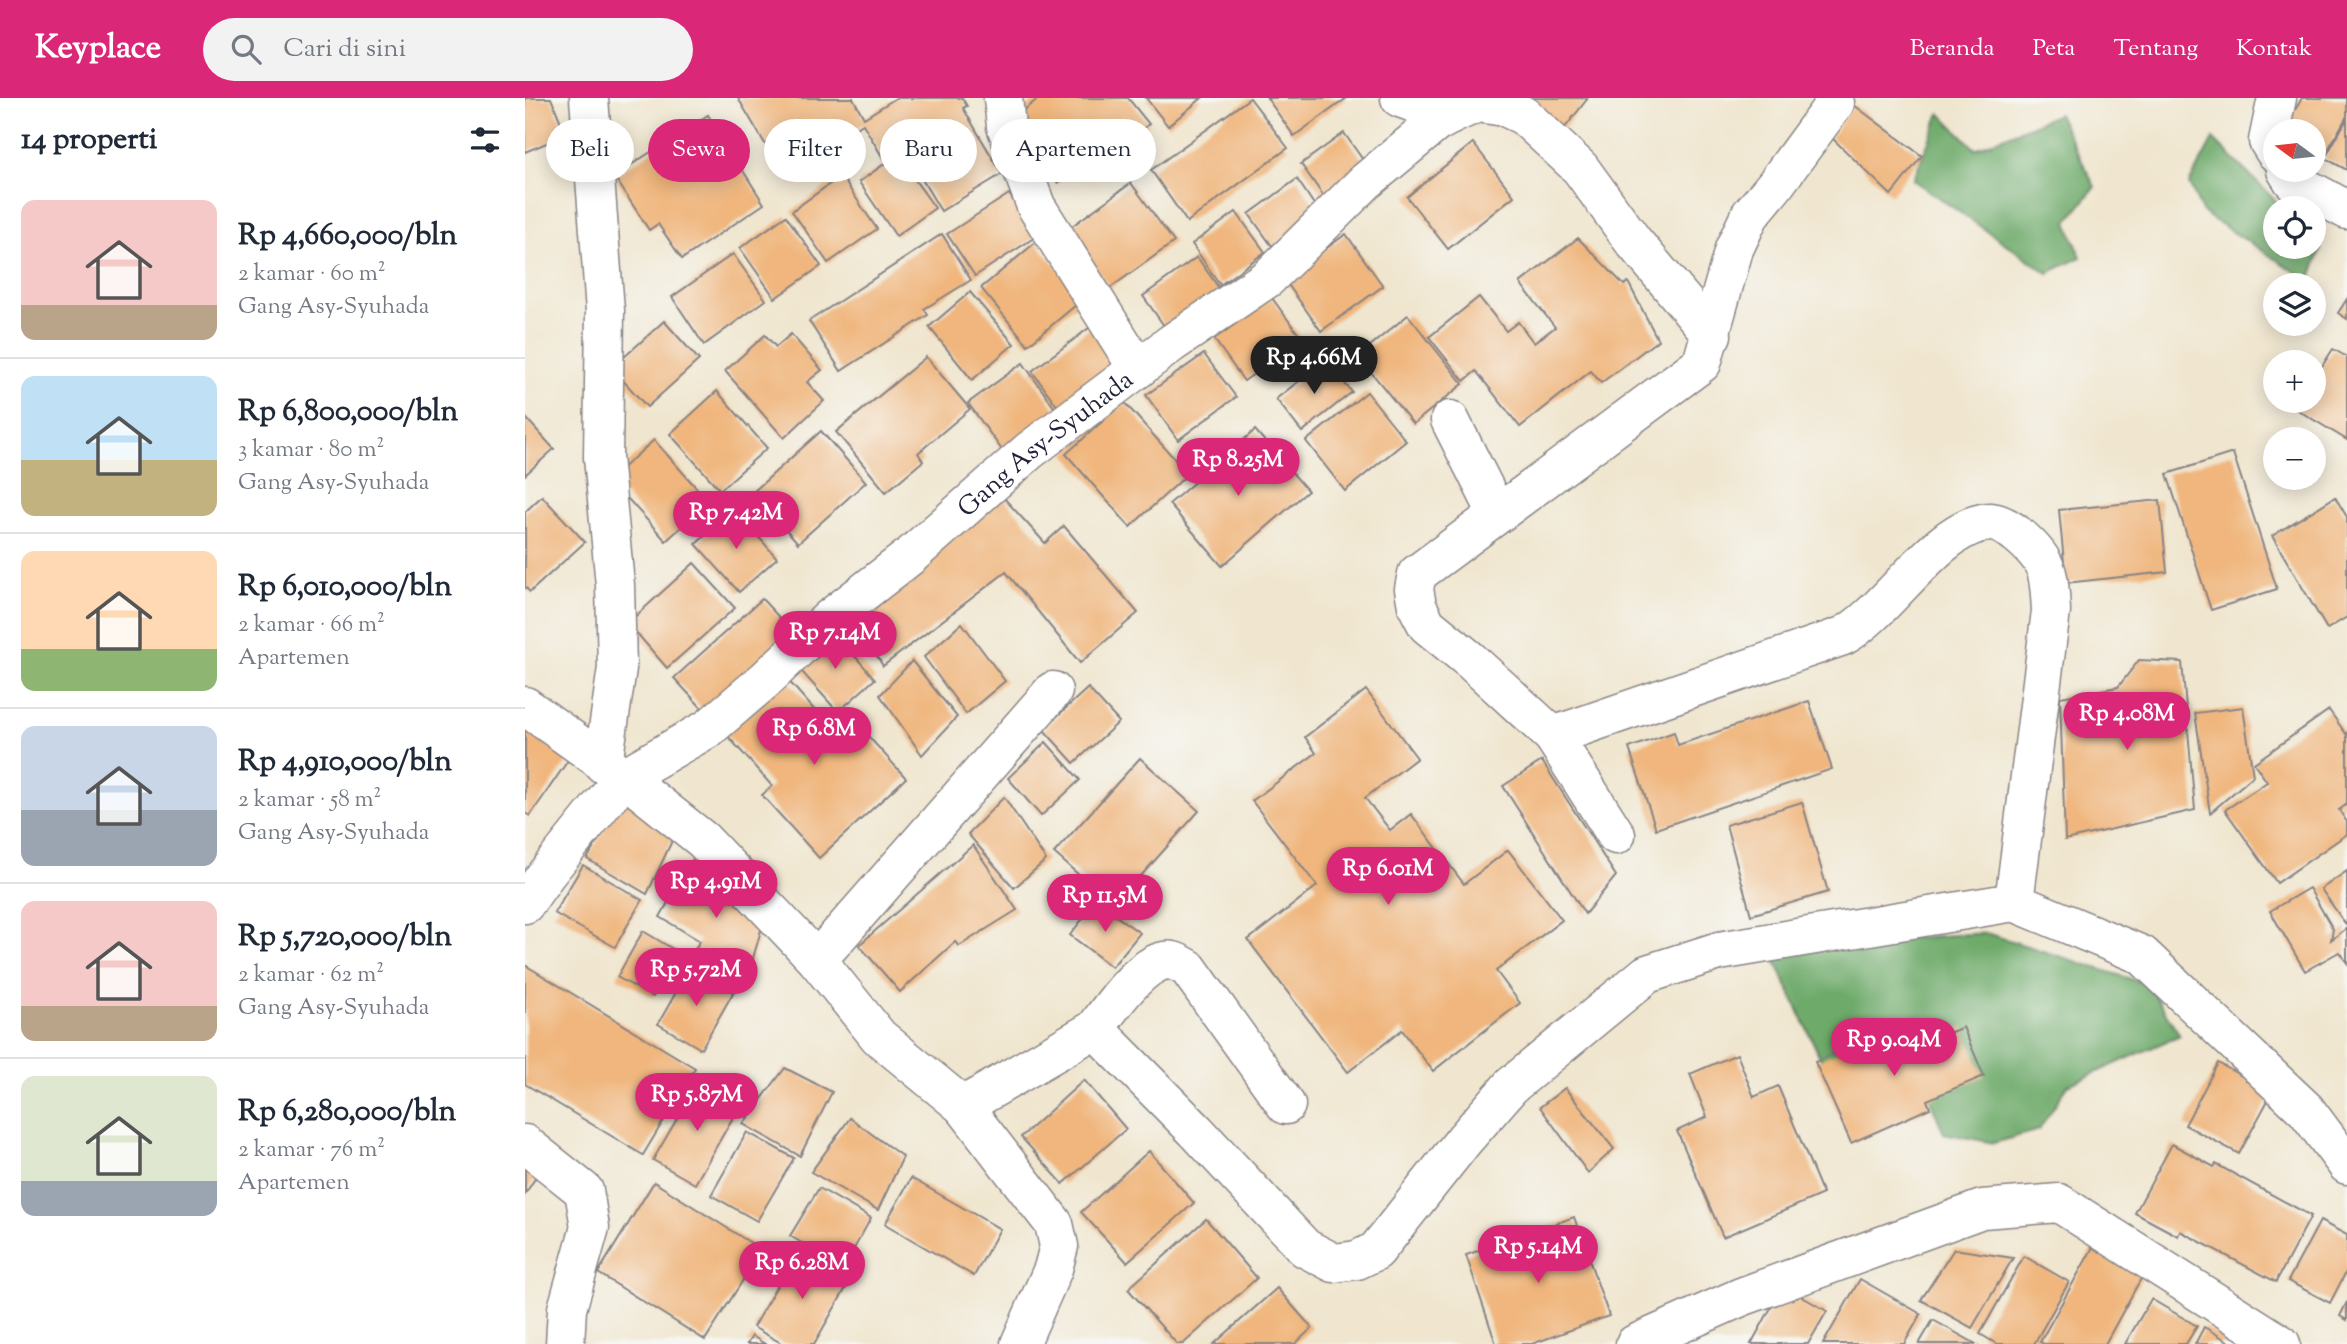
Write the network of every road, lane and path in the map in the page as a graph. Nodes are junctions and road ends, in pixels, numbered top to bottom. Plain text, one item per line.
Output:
1 (589, 98) edge
2 (1003, 98) edge
3 (1400, 98) edge
4 (2277, 98) edge
5 (1835, 103) dead end
6 (1452, 107) edge
7 (2273, 119) edge
8 (2295, 182) edge
9 (2347, 210) edge
10 (1711, 335) junction
11 (1138, 369) junction
12 (1450, 420) dead end
13 (1497, 513) junction
14 (1053, 691) dead end
15 (525, 706) edge
16 (1553, 736) junction
17 (614, 771) junction
18 (1616, 835) dead end
19 (2014, 902) junction
20 (525, 904) edge
21 (817, 960) junction
22 (1094, 1029) junction
23 (1286, 1105) dead end
24 (963, 1106) junction
25 (525, 1144) edge
26 (2347, 1165) edge
27 (565, 1344) edge
28 (1020, 1344) edge
29 (1635, 1344) edge
30 (2281, 1344) edge

1 - 17 street
2 - 11 street
3 - 6 street
4 - 7 street
5 - 10 street
6 - 10 street, Gang Asy-Syuhada
6 - 11 street, Gang Asy-Syuhada
8 - 9 street
10 - 13 street
11 - 17 street, Gang Asy-Syuhada
12 - 13 street
13 - 16 street
14 - 21 street
15 - 17 street
16 - 18 street
16 - 19 street
17 - 20 street
17 - 21 street
19 - 22 street
19 - 26 street
21 - 24 street
22 - 23 street
22 - 24 street
24 - 28 street
25 - 27 street
29 - 30 street

